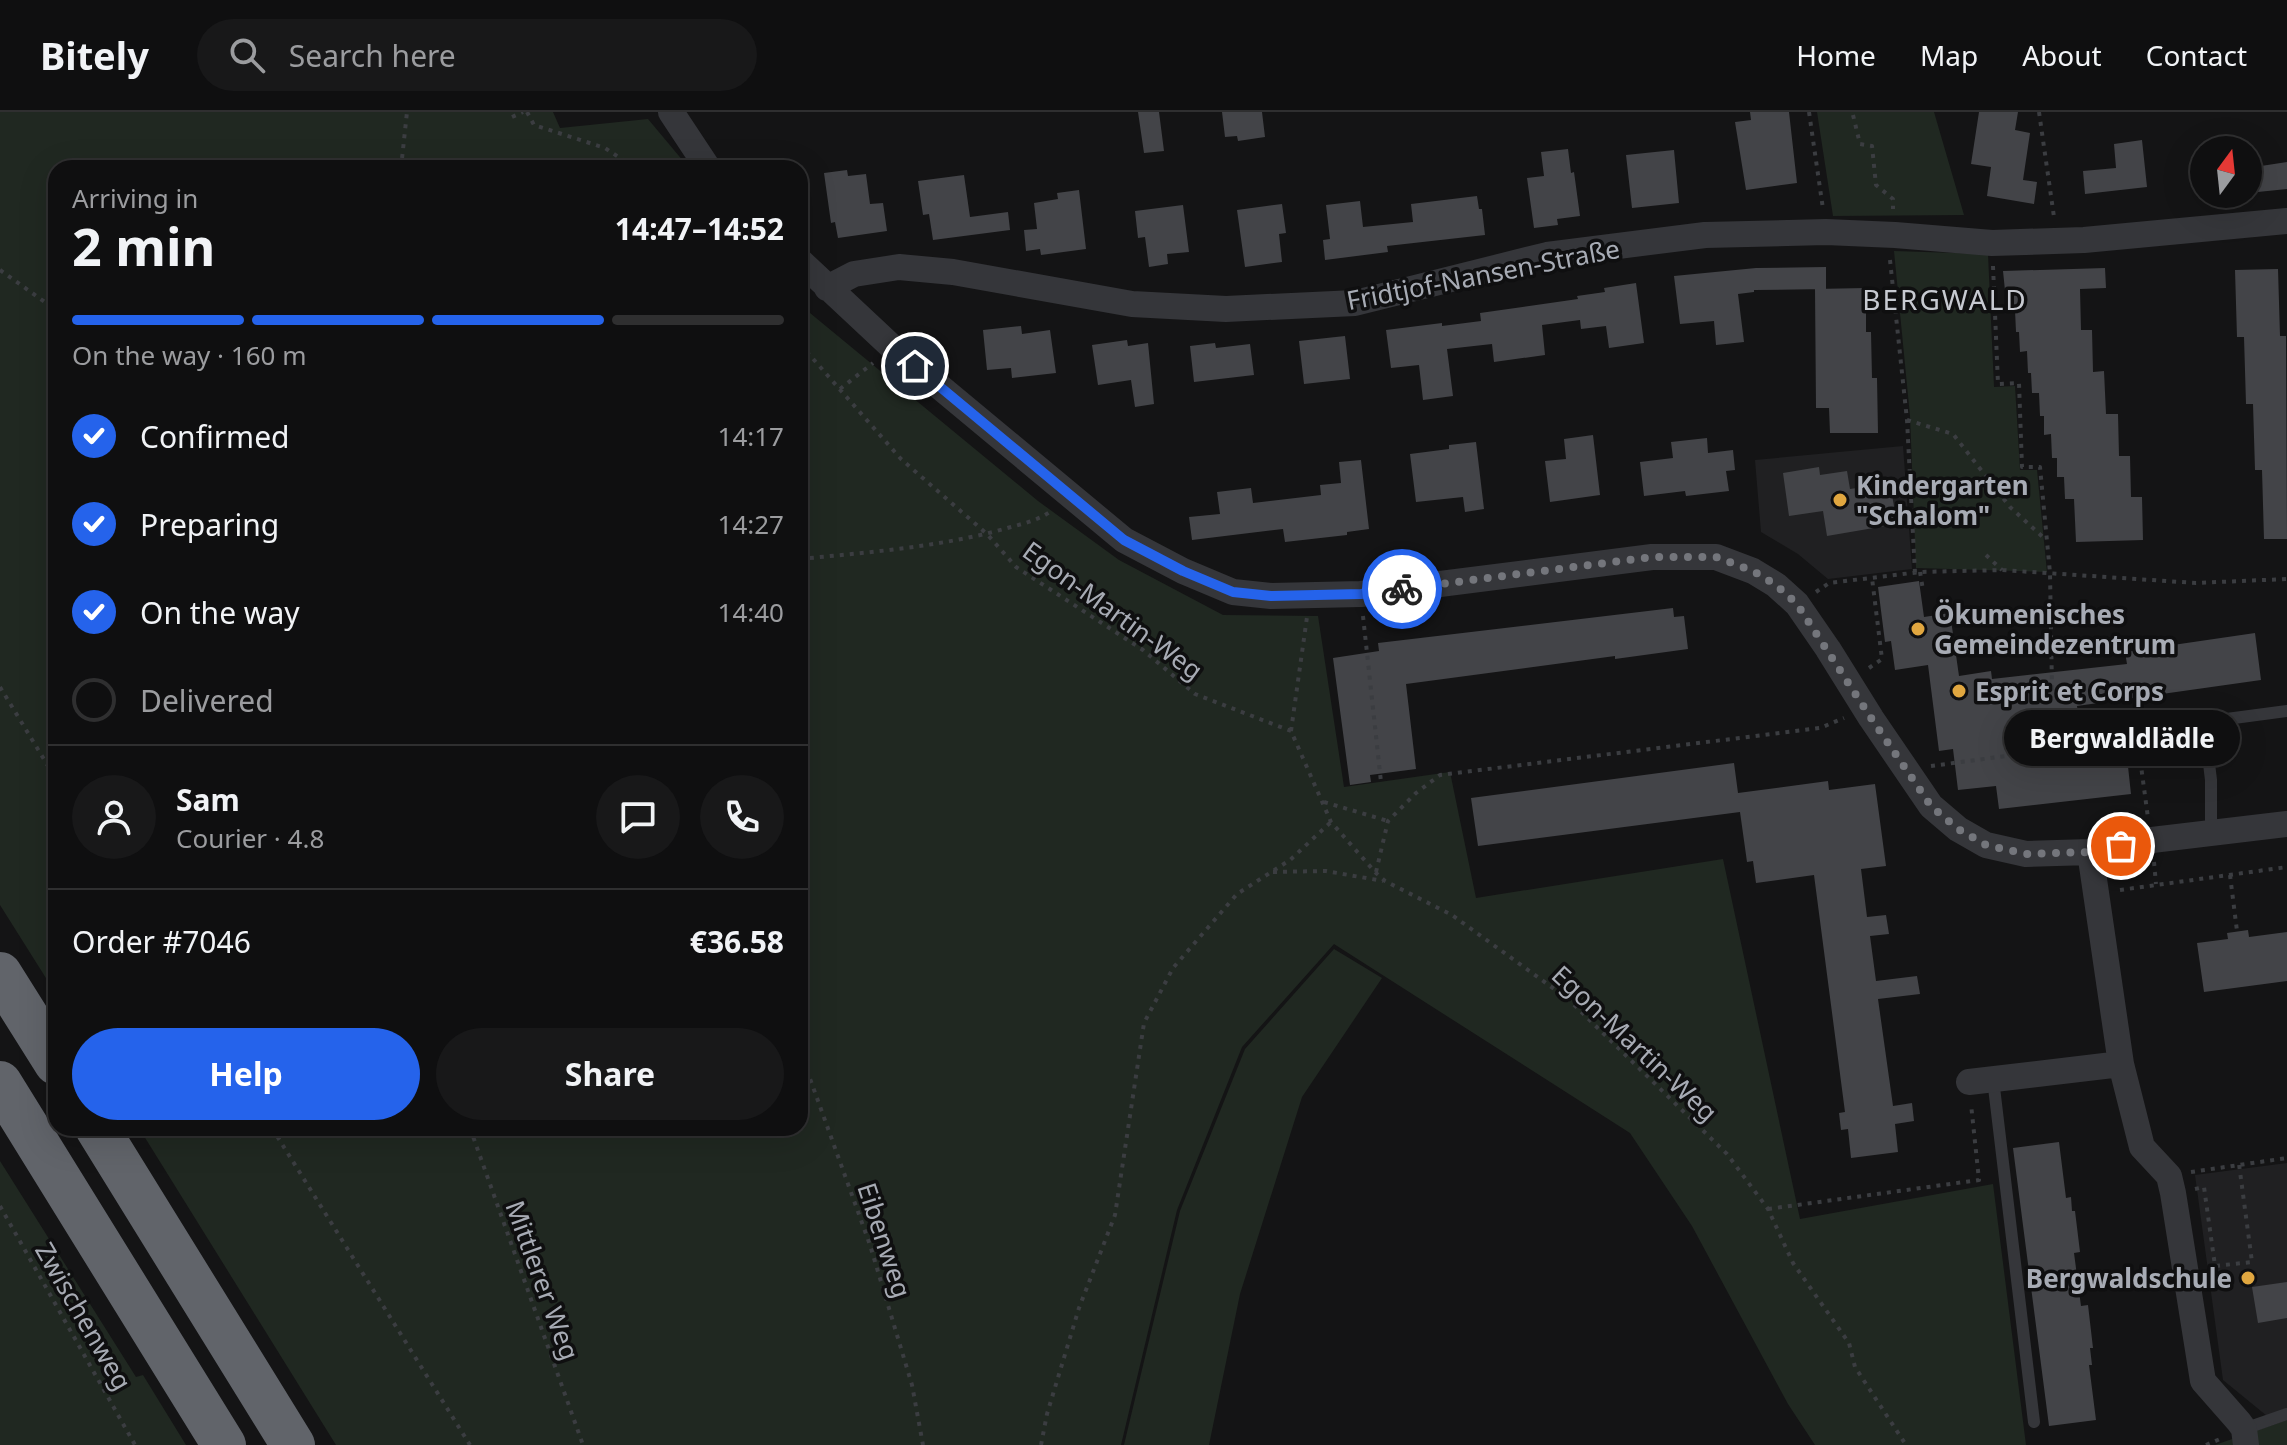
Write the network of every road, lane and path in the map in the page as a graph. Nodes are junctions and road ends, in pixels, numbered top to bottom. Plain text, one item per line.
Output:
1 (407, 112) edge
2 (525, 112) edge
3 (1809, 112) edge
4 (2039, 112) edge
5 (672, 114) edge
6 (1853, 115) dead end
7 (512, 117) dead end
8 (402, 160) edge
9 (623, 160) edge
10 (703, 160) edge
11 (2051, 198) dead end
12 (2287, 221) edge
13 (1826, 232) junction
14 (1892, 243) junction
15 (808, 269) edge
16 (0, 270) edge
17 (827, 288) junction
18 (1994, 288) dead end
19 (48, 304) edge
20 (893, 348) junction
21 (808, 353) edge
22 (840, 389) junction
23 (1907, 420) junction
24 (1069, 495) junction
25 (987, 534) junction
26 (2046, 541) junction
27 (1986, 555) dead end
28 (808, 558) edge
29 (2002, 570) junction
30 (1918, 572) junction
31 (2050, 573) junction
32 (1872, 578) junction
33 (2287, 579) edge
34 (1923, 590) dead end
35 (1361, 594) junction
36 (1310, 595) junction
37 (1797, 604) junction
38 (1848, 681) junction
39 (0, 687) edge
40 (1863, 705) junction
41 (2287, 711) edge
42 (2174, 716) dead end
43 (2135, 721) junction
44 (1291, 731) junction
45 (2031, 753) junction
46 (48, 766) edge
47 (1905, 769) junction
48 (1381, 782) dead end
49 (1324, 802) junction
50 (1388, 821) junction
51 (1331, 822) junction
52 (2287, 824) edge
53 (2211, 833) junction
54 (2152, 840) junction
55 (2090, 852) junction
56 (2287, 867) edge
57 (1271, 872) junction
58 (1376, 873) junction
59 (2230, 875) junction
60 (1385, 881) junction
61 (2098, 894) junction
62 (2237, 931) dead end
63 (0, 974) edge
64 (48, 1050) edge
65 (2121, 1064) junction
66 (808, 1073) edge
67 (1981, 1080) junction
68 (0, 1083) edge
69 (102, 1136) edge
70 (277, 1136) edge
71 (473, 1136) edge
72 (2287, 1158) edge
73 (2239, 1164) junction
74 (2171, 1184) junction
75 (0, 1206) edge
76 (1768, 1209) junction
77 (2287, 1414) edge
78 (2034, 1422) dead end
79 (2245, 1437) edge
80 (135, 1445) edge
81 (224, 1445) edge
82 (293, 1445) edge
83 (470, 1445) edge
84 (583, 1445) edge
85 (923, 1445) edge
86 (1041, 1445) edge
87 (1906, 1445) edge

1 - 8 path
2 - 7 path
2 - 9 path
3 - 13 path
4 - 11 path
5 - 10 street
6 - 14 path
12 - 14 street, Fridtjof-Nansen-Straße
13 - 14 street, Fridtjof-Nansen-Straße
13 - 17 street, Fridtjof-Nansen-Straße
14 - 23 path
15 - 17 street
16 - 19 path
17 - 20 street
18 - 26 path
20 - 22 path
20 - 24 street
21 - 22 path, Egon-Martin-Weg
22 - 25 path, Egon-Martin-Weg
23 - 26 path
23 - 30 path
24 - 25 path
24 - 36 street
25 - 28 path
25 - 44 path, Egon-Martin-Weg
26 - 31 path
27 - 29 path
29 - 30 path
29 - 31 path
30 - 32 path
30 - 34 path
31 - 33 path
31 - 45 path
32 - 37 path
32 - 38 path
35 - 36 street
35 - 37 street
35 - 48 path
36 - 44 path
37 - 38 street
38 - 40 street
39 - 46 path
40 - 47 street
40 - 50 path
41 - 53 lane
42 - 43 path
43 - 45 path
43 - 54 path
44 - 49 path, Egon-Martin-Weg
45 - 47 path
47 - 55 street
49 - 50 path
49 - 51 path, Egon-Martin-Weg
50 - 58 path
51 - 57 path
51 - 58 path, Egon-Martin-Weg
52 - 53 street
53 - 54 street
54 - 55 street
55 - 61 street
56 - 59 path
57 - 60 path
57 - 86 path
58 - 60 path, Egon-Martin-Weg
59 - 61 path
59 - 62 path
60 - 76 path, Egon-Martin-Weg
61 - 65 street
63 - 64 highway
65 - 67 street
65 - 74 street
66 - 85 path, Eibenweg
67 - 76 path
67 - 78 lane
68 - 81 highway
69 - 82 highway
70 - 83 path
71 - 84 path, Mittlerer Weg
72 - 73 path
73 - 74 path
73 - 74 path
74 - 79 street
75 - 80 path, Zwischenweg
76 - 87 path, Egon-Martin-Weg
77 - 79 lane

